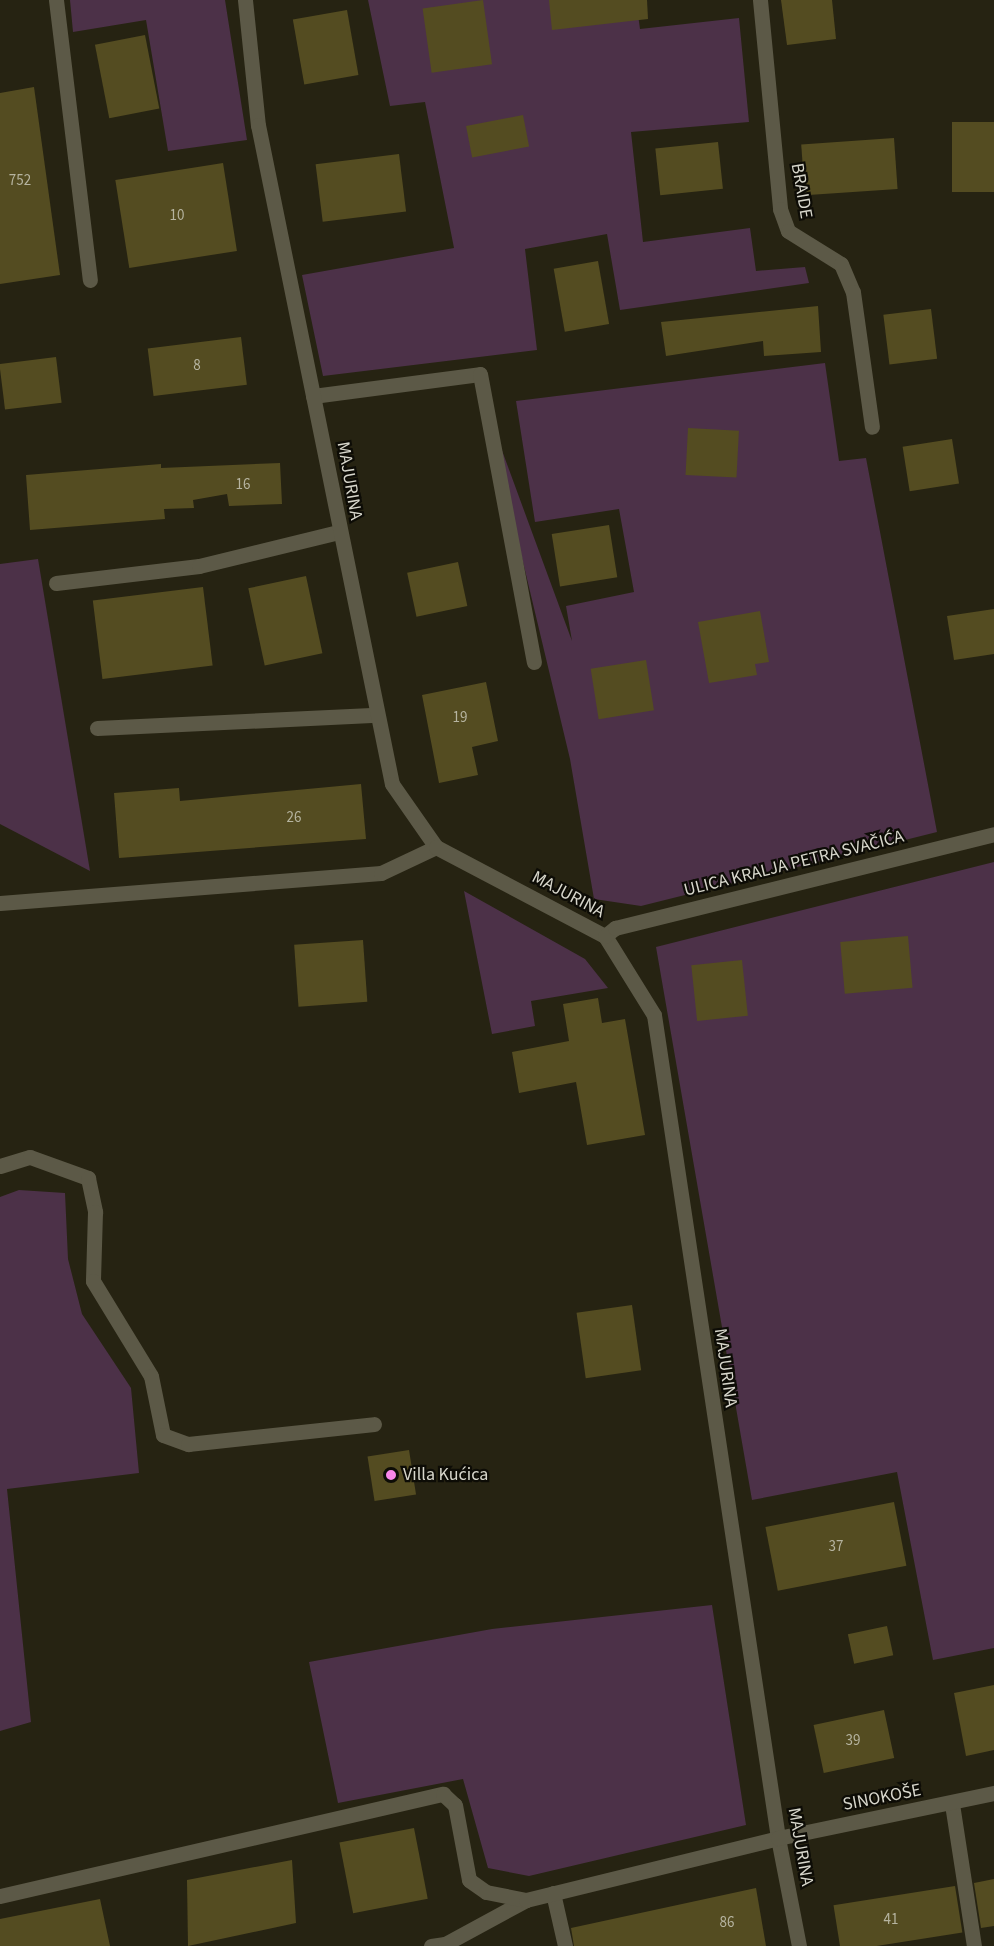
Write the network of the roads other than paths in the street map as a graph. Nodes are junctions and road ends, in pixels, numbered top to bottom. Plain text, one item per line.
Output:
1 (56, 0) edge
2 (245, 0) edge
3 (760, 0) edge
4 (90, 280) dead end
5 (313, 396) junction
6 (872, 427) dead end
7 (338, 532) junction
8 (56, 583) dead end
9 (534, 662) dead end
10 (377, 715) junction
11 (98, 728) dead end
12 (994, 834) edge
13 (436, 847) junction
14 (0, 903) edge
15 (605, 936) junction
16 (0, 1166) edge
17 (374, 1424) dead end
18 (994, 1793) edge
19 (952, 1804) junction
20 (778, 1838) junction
21 (553, 1893) junction
22 (0, 1896) edge
23 (526, 1900) junction
24 (431, 1946) edge
25 (565, 1946) edge
26 (800, 1946) edge
27 (974, 1946) edge

1 - 4 street
2 - 5 street, MAJURINA
3 - 6 street, BRAIDE
5 - 7 street, MAJURINA
5 - 9 street
7 - 8 street
7 - 10 street, MAJURINA
10 - 11 street
10 - 13 street, MAJURINA
12 - 15 street, ULICA KRALJA PETRA SVAČIĆA
13 - 14 street
13 - 15 street, MAJURINA
15 - 20 street, MAJURINA
16 - 17 street
18 - 19 street, SINOKOŠE
19 - 20 street, SINOKOŠE
19 - 27 street
20 - 21 street, SINOKOŠE
20 - 26 street, MAJURINA
21 - 23 street, SINOKOŠE
21 - 25 street
22 - 23 street
23 - 24 street

